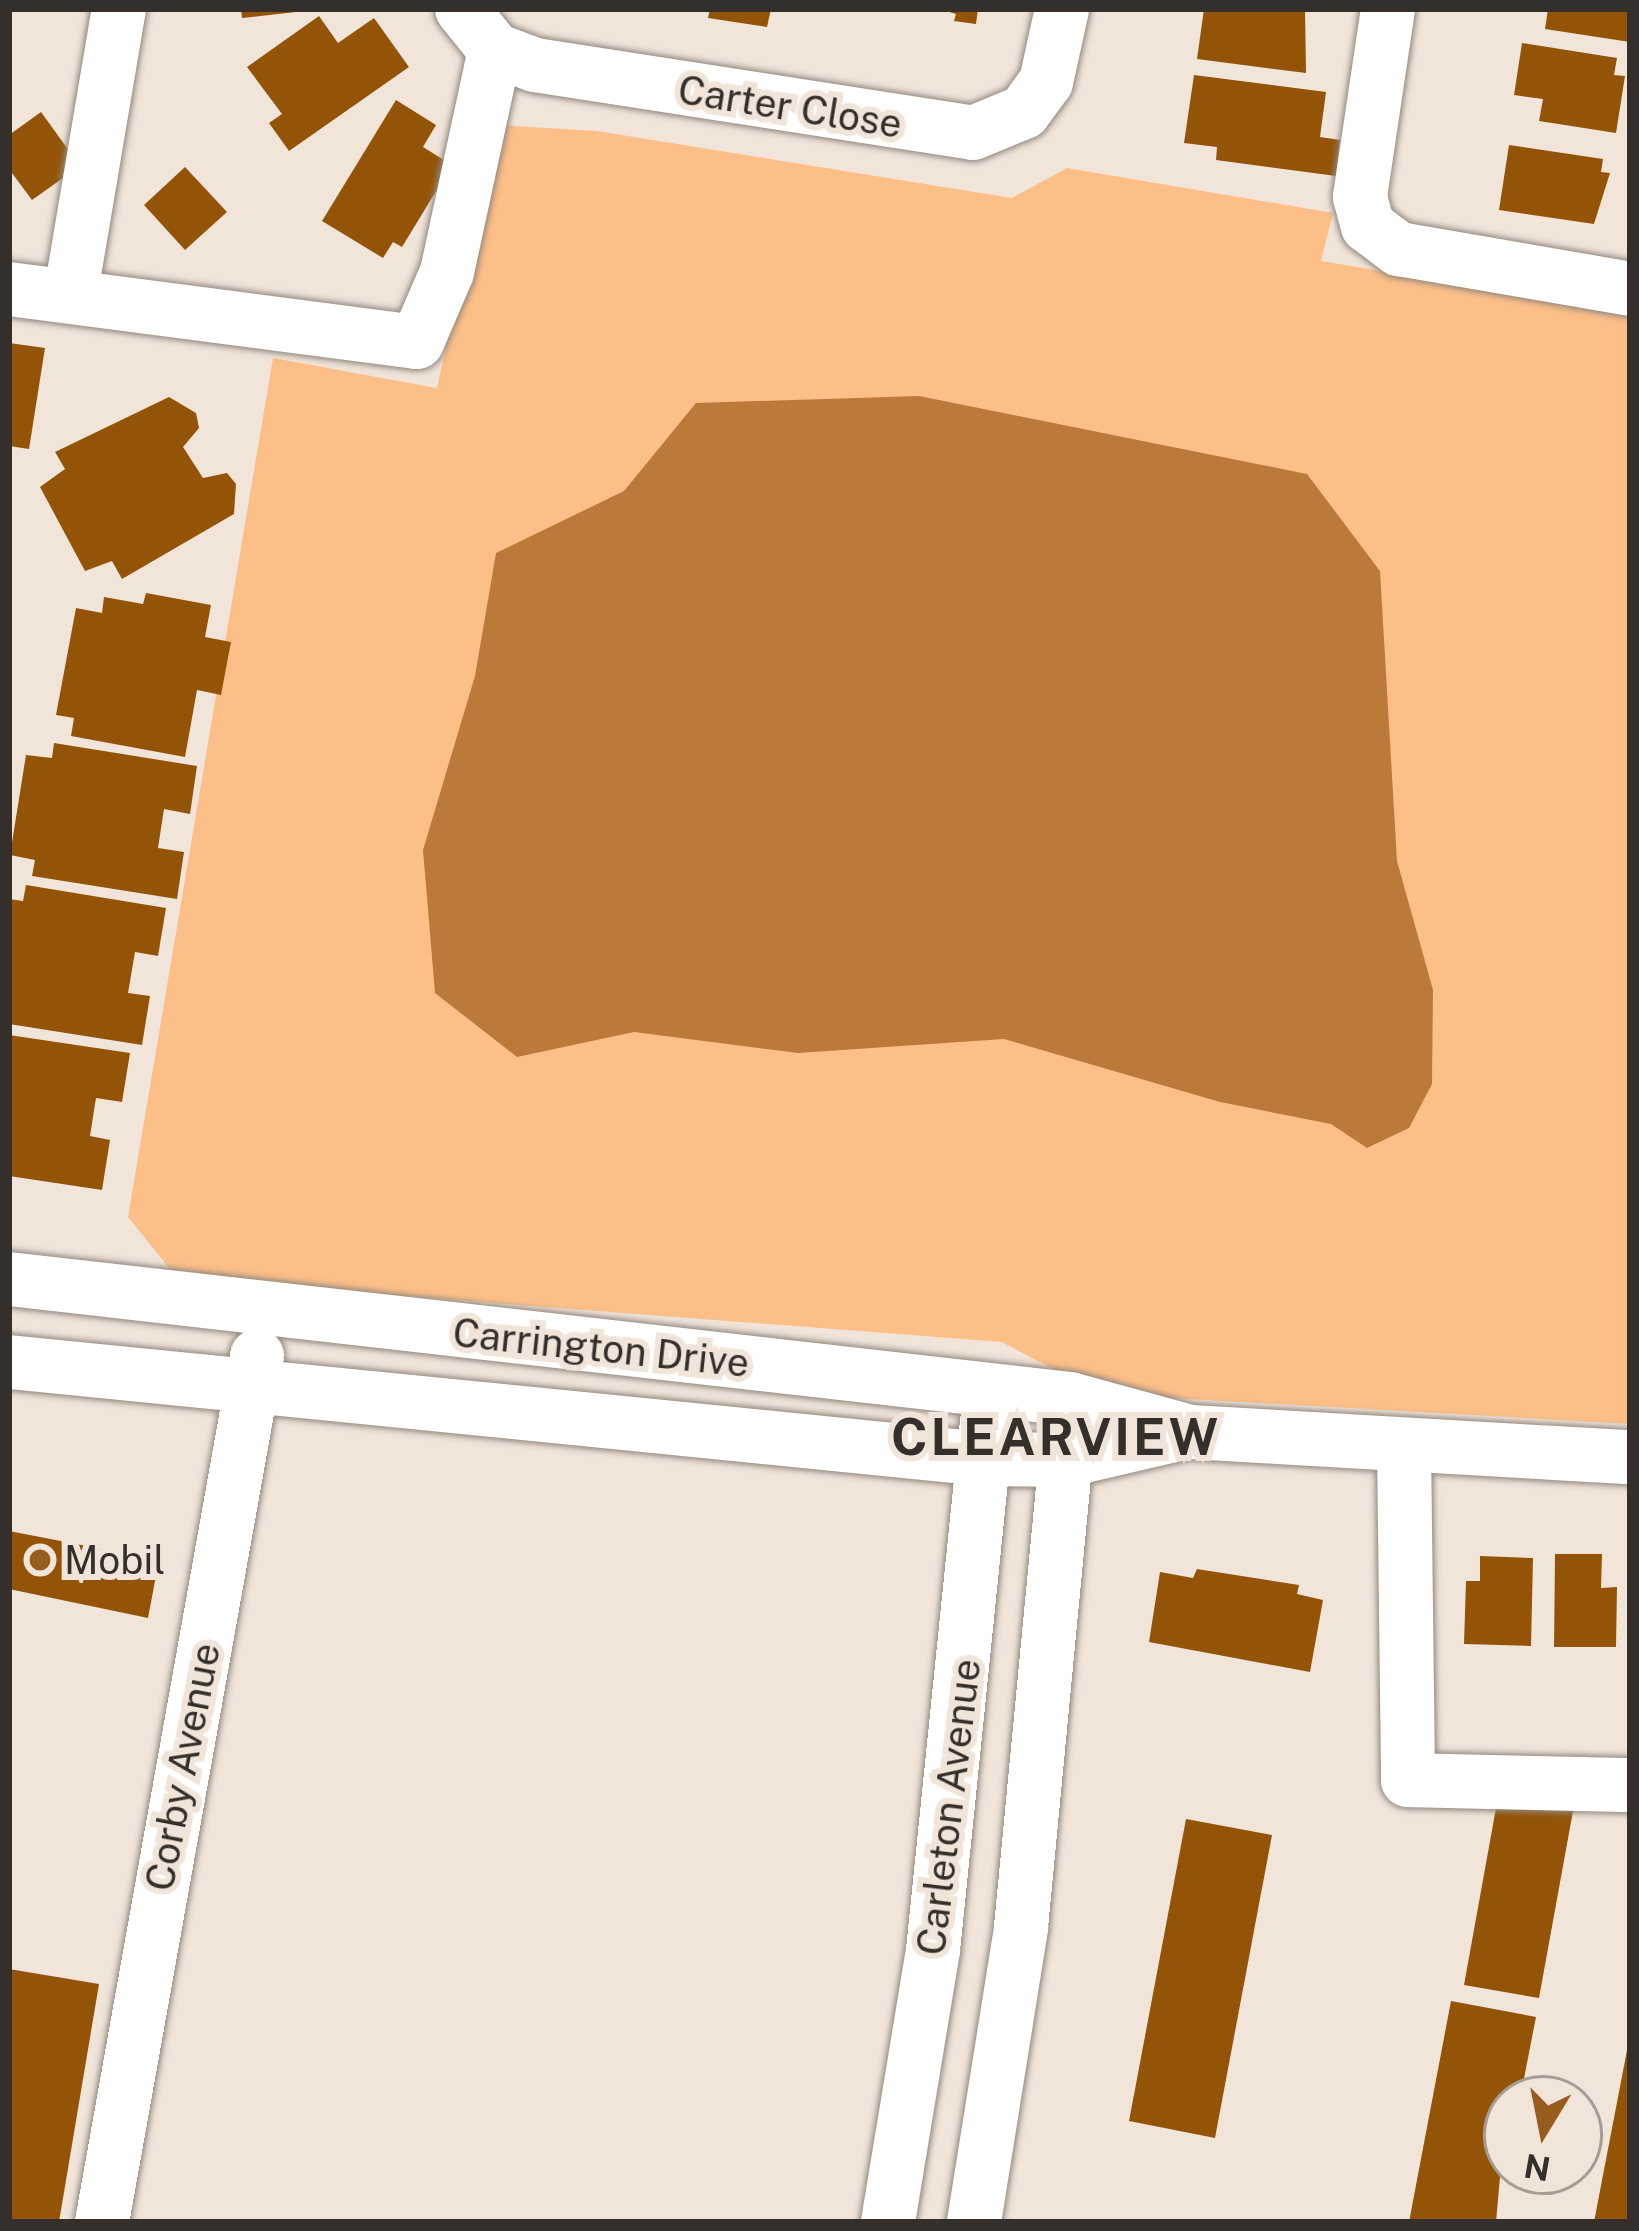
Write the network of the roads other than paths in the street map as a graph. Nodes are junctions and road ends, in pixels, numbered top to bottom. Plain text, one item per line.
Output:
1 (119, 9) edge
2 (1062, 9) edge
3 (1388, 9) edge
4 (479, 29) edge
5 (9, 289) edge
6 (1630, 289) edge
7 (71, 292) junction
8 (9, 1279) edge
9 (266, 1312) junction
10 (9, 1362) edge
11 (251, 1388) junction
12 (990, 1390) junction
13 (1070, 1399) junction
14 (1191, 1432) junction
15 (1404, 1446) junction
16 (1630, 1457) edge
17 (985, 1459) junction
18 (1067, 1460) junction
19 (1630, 1785) edge
20 (102, 2222) edge
21 (888, 2222) edge
22 (974, 2222) edge

1 - 7 street
2 - 4 street, Carter Close
3 - 6 street
4 - 7 street
5 - 7 street
8 - 9 street, Carrington Drive
9 - 11 street, Corby Avenue
9 - 12 street, Carrington Drive
10 - 11 street, Carrington Drive
11 - 17 street, Carrington Drive
11 - 20 street, Corby Avenue
12 - 13 street, Carrington Drive
12 - 17 street, Carleton Avenue
13 - 14 street, Carrington Drive
13 - 18 street
14 - 15 street, Carrington Drive
14 - 18 street, Carrington Drive
15 - 16 street, Carrington Drive
15 - 19 street
17 - 18 street, Carrington Drive
17 - 21 street, Carleton Avenue
18 - 22 street

